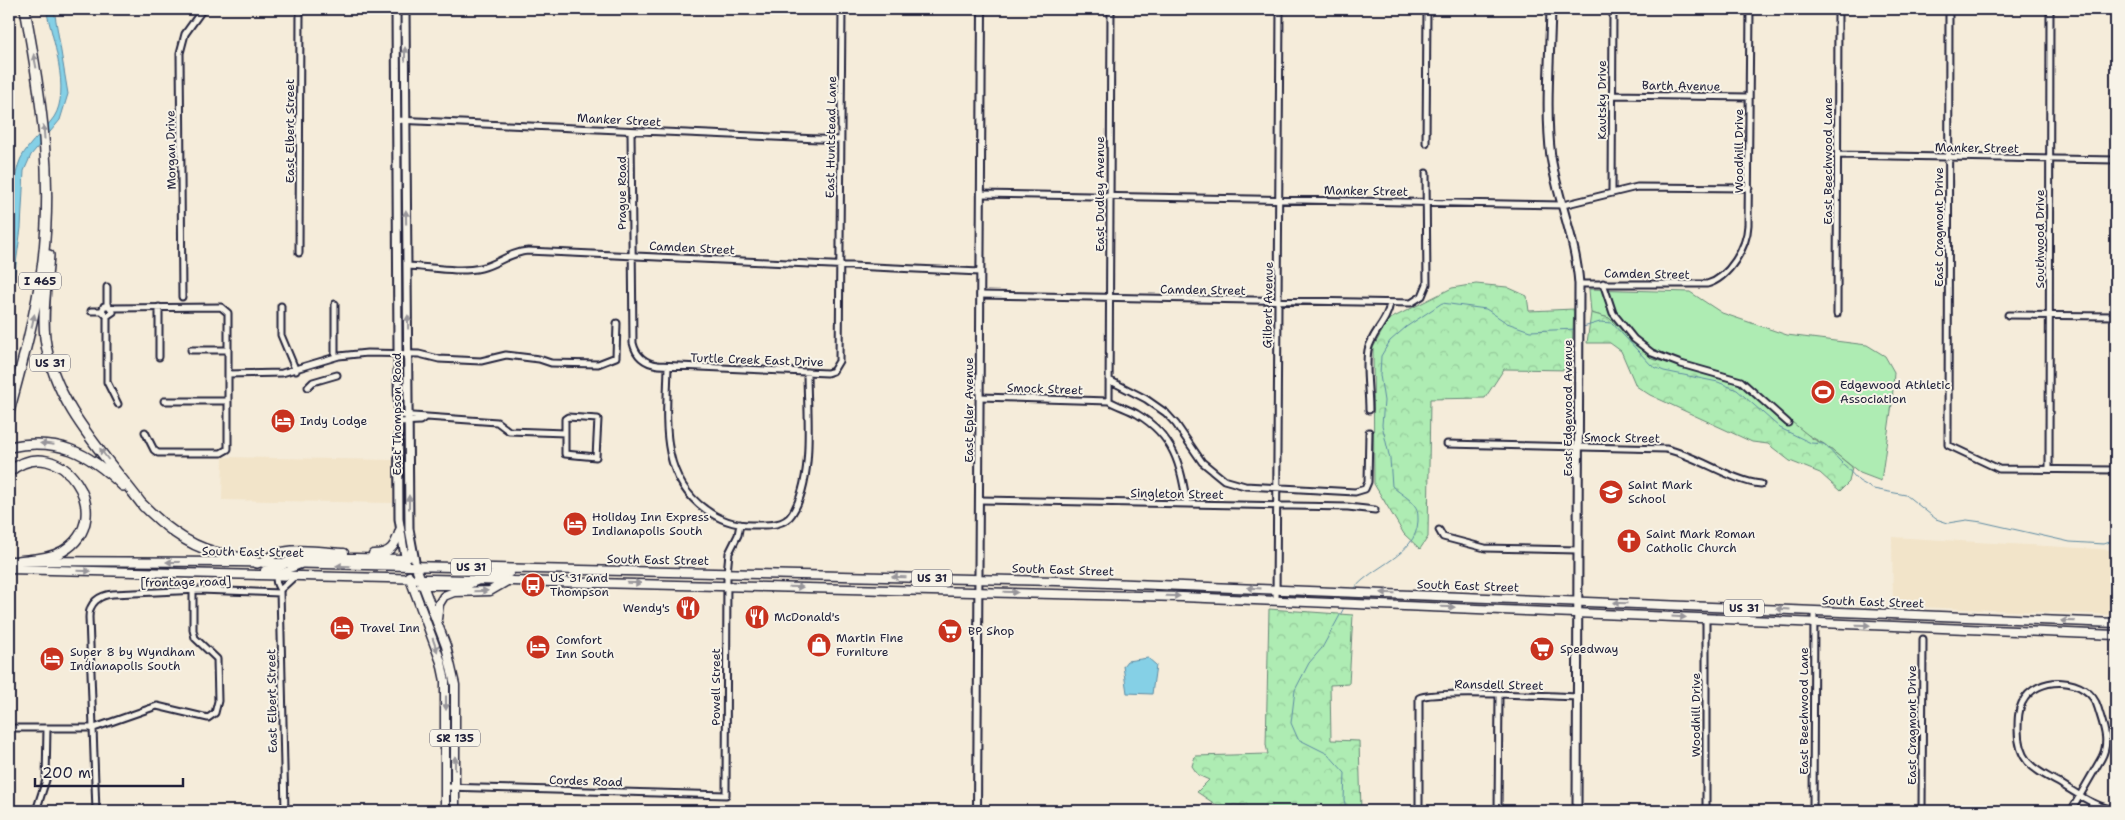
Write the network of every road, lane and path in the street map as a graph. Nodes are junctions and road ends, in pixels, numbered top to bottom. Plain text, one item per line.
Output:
1 (25, 9) edge
2 (203, 9) edge
3 (300, 9) edge
4 (396, 9) edge
5 (405, 9) edge
6 (842, 9) edge
7 (982, 9) edge
8 (1111, 9) edge
9 (1280, 9) edge
10 (1427, 9) edge
11 (1551, 9) edge
12 (1613, 9) edge
13 (1750, 9) edge
14 (1838, 9) edge
15 (1949, 9) edge
16 (2050, 9) edge
17 (1612, 95) junction
18 (1749, 97) junction
19 (396, 120) junction
20 (405, 121) junction
21 (632, 131) junction
22 (841, 140) junction
23 (1426, 142) dead end
24 (1837, 155) junction
25 (1949, 157) junction
26 (2050, 159) junction
27 (2116, 160) edge
28 (1426, 173) dead end
29 (1749, 188) junction
30 (1612, 191) junction
31 (47, 192) junction
32 (981, 194) junction
33 (1110, 196) junction
34 (1279, 200) junction
35 (1426, 202) junction
36 (1563, 204) junction
37 (299, 253) dead end
38 (632, 255) junction
39 (398, 264) junction
40 (840, 265) junction
41 (407, 266) junction
42 (980, 272) junction
43 (1714, 282) joint
44 (1603, 283) junction
45 (1579, 284) junction
46 (107, 287) dead end
47 (632, 294) joint
48 (980, 295) junction
49 (182, 297) dead end
50 (1109, 298) junction
51 (1278, 301) junction
52 (1390, 303) junction
53 (335, 304) dead end
54 (160, 306) junction
55 (281, 306) dead end
56 (110, 307) junction
57 (91, 311) dead end
58 (102, 311) junction
59 (1837, 314) dead end
60 (2008, 315) dead end
61 (107, 316) junction
62 (2050, 316) junction
63 (2116, 316) edge
64 (617, 323) dead end
65 (191, 350) dead end
66 (228, 350) junction
67 (403, 353) junction
68 (159, 357) dead end
69 (335, 357) junction
70 (668, 366) junction
71 (20, 368) junction
72 (296, 371) junction
73 (807, 372) junction
74 (228, 374) junction
75 (337, 375) dead end
76 (1109, 380) junction
77 (308, 388) dead end
78 (980, 397) junction
79 (9, 400) edge
80 (1109, 400) junction
81 (164, 401) dead end
82 (228, 401) junction
83 (118, 404) dead end
84 (1369, 410) dead end
85 (9, 412) edge
86 (408, 418) junction
87 (399, 419) junction
88 (1788, 423) dead end
89 (145, 432) dead end
90 (1369, 432) dead end
91 (565, 433) junction
92 (1447, 444) dead end
93 (12, 446) edge
94 (1579, 447) junction
95 (2049, 470) junction
96 (2116, 470) edge
97 (9, 472) edge
98 (1761, 484) dead end
99 (1277, 487) junction
100 (979, 500) junction
101 (1187, 504) junction
102 (1277, 505) junction
103 (144, 507) junction
104 (1375, 510) dead end
105 (740, 524) junction
106 (400, 530) junction
107 (1439, 530) dead end
108 (412, 550) junction
109 (1578, 550) junction
110 (13, 561) edge
111 (260, 563) junction
112 (406, 563) junction
113 (283, 564) junction
114 (301, 565) junction
115 (416, 567) junction
116 (9, 569) edge
117 (526, 569) junction
118 (239, 574) junction
119 (278, 575) junction
120 (295, 576) junction
121 (410, 578) junction
122 (727, 579) junction
123 (978, 579) junction
124 (480, 580) junction
125 (509, 580) junction
126 (422, 582) junction
127 (1276, 589) junction
128 (193, 590) junction
129 (280, 591) junction
130 (979, 591) junction
131 (417, 596) junction
132 (1276, 601) junction
133 (1578, 601) junction
134 (1814, 611) junction
135 (1578, 613) junction
136 (1706, 619) junction
137 (437, 621) junction
138 (1814, 623) junction
139 (2116, 623) edge
140 (2116, 635) edge
141 (1923, 639) dead end
142 (1499, 696) junction
143 (1578, 697) junction
144 (9, 728) edge
145 (47, 728) junction
146 (94, 728) junction
147 (446, 787) junction
148 (455, 787) junction
149 (726, 795) joint
150 (2081, 795) junction
151 (2116, 810) edge
152 (36, 811) edge
153 (96, 811) edge
154 (285, 811) edge
155 (445, 811) edge
156 (455, 811) edge
157 (977, 811) edge
158 (1419, 811) edge
159 (1498, 811) edge
160 (1578, 811) edge
161 (1706, 811) edge
162 (1813, 811) edge
163 (1922, 811) edge
164 (2071, 811) edge

31 -> 1 highway, I 465
2 - 49 street, Morgan Drive
3 - 37 street, East Elbert Street
4 - 19 main road, East Thompson Road
20 -> 5 main road, East Thompson Road
6 - 22 street, East Huntstead Lane
7 - 32 street, East Epler Avenue
8 - 33 street, East Dudley Avenue
9 - 34 street, Gilbert Avenue
10 - 23 street
11 - 36 main road, East Edgewood Avenue
12 - 17 street, Kautsky Drive
13 - 18 street, Woodhill Drive
14 - 24 street, East Beechwood Lane
15 - 25 street, East Cragmont Drive
16 - 26 street, Southwood Drive
17 - 18 street, Barth Avenue
17 - 30 street, Kautsky Drive
18 - 29 street, Woodhill Drive
19 - 20 street, Manker Street
19 - 39 main road, East Thompson Road
20 - 21 street, Manker Street
41 -> 20 main road, East Thompson Road
21 - 22 street, Manker Street
21 - 38 street, Prague Road
22 - 40 street, East Huntstead Lane
24 - 25 street, Manker Street
24 - 59 street, East Beechwood Lane
25 - 26 street, Manker Street
25 - 95 street, East Cragmont Drive
26 - 27 street, Manker Street
26 - 62 street, Southwood Drive
28 - 35 street
29 - 30 street, Manker Street
29 - 43 street, Woodhill Drive
30 - 36 street, Manker Street
71 -> 31 highway, I 465
103 -> 31 highway, US 31
32 - 33 street, Manker Street
32 - 42 street, East Epler Avenue
33 - 34 street, Manker Street
33 - 50 street, East Dudley Avenue
34 - 35 street, Manker Street
34 - 51 street, Gilbert Avenue
35 - 36 street, Manker Street
35 - 52 street, Camden Street
36 - 45 main road, East Edgewood Avenue
38 - 40 street, Camden Street
38 - 41 street, Camden Street
38 - 47 street, Prague Road
39 - 41 main road
39 - 67 main road, East Thompson Road
40 - 42 street, Camden Street
40 - 73 street, Turtle Creek East Drive
67 -> 41 main road, East Thompson Road
42 - 48 street, East Epler Avenue
43 - 44 street, Camden Street
44 - 45 street, Camden Street
44 - 88 street
45 - 94 main road, East Edgewood Avenue
46 - 56 street
47 - 70 street, Turtle Creek East Drive
48 - 50 street, Camden Street
48 - 78 street, East Epler Avenue
50 - 51 street, Camden Street
50 - 76 street, East Dudley Avenue
51 - 52 street, Camden Street
51 - 99 street, Gilbert Avenue
52 - 84 street
53 - 69 street
54 - 56 street
54 - 66 street
54 - 68 street
55 - 72 street
56 - 58 street
56 - 61 street
57 - 58 street
58 - 61 street
60 - 62 street
61 - 83 street
62 - 63 street
62 - 95 street, Southwood Drive
64 - 67 street
65 - 66 street
66 - 74 street
67 - 69 street
67 - 86 main road, East Thompson Road
67 - 87 main road, East Thompson Road
69 - 72 street
70 - 73 street, Turtle Creek East Drive
70 - 105 street
71 - 79 highway
71 - 85 highway, I 465
72 - 74 street
73 - 105 street
74 - 82 street
75 - 77 street
76 - 80 street, East Dudley Avenue
76 - 99 street
78 - 80 street, Smock Street
78 - 100 street, East Epler Avenue
80 - 101 street
81 - 82 street
82 - 89 street
86 - 87 street
86 - 91 street
108 -> 86 main road, East Thompson Road
87 - 106 main road, East Thompson Road
90 - 99 street
91 - 91 street
92 - 94 street, Smock Street
103 -> 93 highway
94 - 98 street, Smock Street
94 - 109 main road, East Edgewood Avenue
95 - 96 street
97 - 110 highway
99 - 102 street, Gilbert Avenue
100 - 101 street, Singleton Street
100 - 123 street, East Epler Avenue
101 - 102 street, Singleton Street
102 - 104 street, Singleton Street
102 - 127 street, Gilbert Avenue
103 - 111 highway, US 31
105 - 122 street, Powell Street
106 - 111 main road
106 - 112 main road, East Thompson Road
107 - 109 street
108 - 112 main road
108 - 115 main road, East Thompson Road
109 - 133 main road, East Edgewood Avenue
111 -> 110 main road, South East Street
111 - 113 main road, South East Street / US 31
112 - 113 main road
112 -> 114 main road, South East Street / US 31
112 - 115 main road, South East Street / US 31
112 - 121 main road, East Thompson Road / SR 135
113 - 114 main road, South East Street / US 31
113 - 118 main road
114 - 119 street
115 - 117 main road, South East Street / US 31
115 - 126 main road, East Thompson Road / SR 135
116 -> 118 main road, South East Street / US 31
117 - 122 main road, South East Street / US 31
117 - 124 main road
118 - 119 main road, South East Street / US 31
119 - 120 main road, South East Street / US 31
119 - 129 street, East Elbert Street
120 - 121 main road, South East Street / US 31
120 - 129 street
121 - 126 main road, South East Street / US 31
121 - 131 main road, East Thompson Road / SR 135
123 -> 122 main road, South East Street / US 31
125 -> 122 main road, South East Street / US 31
122 -> 130 main road, South East Street / US 31
122 - 149 street, Powell Street
127 -> 123 main road, South East Street / US 31
123 - 130 street, East Epler Avenue
124 - 125 main road, South East Street / US 31
124 - 126 main road, South East Street / US 31
137 -> 125 main road
126 - 131 main road
126 - 137 main road, East Thompson Road / SR 135
127 - 132 street, Gilbert Avenue
133 -> 127 main road, South East Street / US 31
128 - 129 street, [frontage road]
128 - 146 street, [frontage road]
128 - 146 street
129 - 154 street, East Elbert Street
130 -> 132 main road, South East Street / US 31
130 - 157 street, East Epler Avenue
131 -> 147 main road, East Thompson Road / SR 135
132 -> 135 main road, South East Street / US 31
134 -> 133 main road, South East Street / US 31
133 - 135 main road, East Edgewood Avenue
134 - 138 street, East Beechwood Lane
139 -> 134 main road, South East Street / US 31
135 -> 136 main road, South East Street / US 31
135 - 143 main road, East Edgewood Avenue
136 - 138 main road, South East Street / US 31
136 - 161 street, Woodhill Drive
148 -> 137 main road, East Thompson Road / SR 135
138 -> 140 main road, South East Street / US 31
138 - 162 street, East Beechwood Lane
141 - 163 street, East Cragmont Drive
142 - 143 street, Ransdell Street
142 - 158 street, Ransdell Street
142 - 159 street
143 - 160 main road, East Edgewood Avenue
144 - 145 street
145 - 146 street
145 - 152 street
146 - 153 street
147 - 148 street, Cordes Road
147 - 155 main road, East Thompson Road / SR 135
148 - 149 street, Cordes Road
148 - 156 main road, East Thompson Road / SR 135
150 - 150 street
150 - 151 street
150 - 164 street

